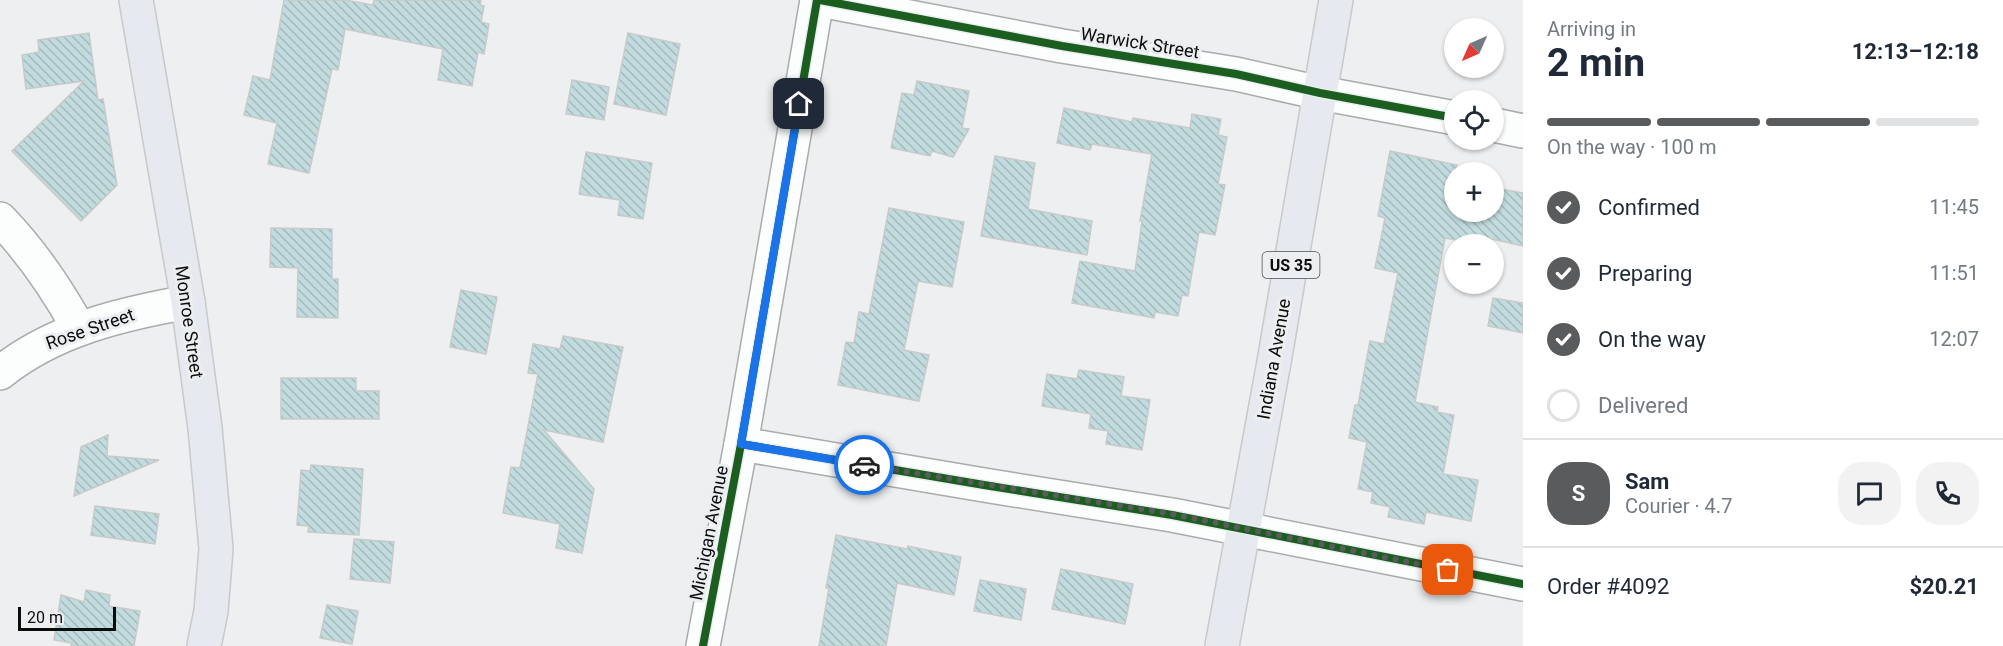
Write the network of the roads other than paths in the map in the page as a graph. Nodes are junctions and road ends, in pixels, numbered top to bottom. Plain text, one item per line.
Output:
1 (136, 0) edge
2 (819, 0) edge
3 (1336, 0) edge
4 (1320, 93) junction
5 (1444, 116) edge
6 (1504, 127) edge
7 (1523, 131) edge
8 (0, 219) edge
9 (188, 302) junction
10 (79, 329) junction
11 (0, 373) edge
12 (741, 444) junction
13 (1244, 529) junction
14 (1523, 584) edge
15 (204, 646) edge
16 (703, 646) edge
17 (1222, 646) edge

1 - 9 main road, Monroe Street
2 - 4 street, Warwick Street
2 - 12 street, Michigan Avenue
3 - 4 main road, Indiana Avenue / US 35
4 - 5 street, Warwick Street
4 - 13 main road, Indiana Avenue / US 35
6 - 7 street
8 - 10 street
9 - 10 street, Rose Street
9 - 15 main road, Monroe Street
10 - 11 street, Rose Street
12 - 13 street
12 - 16 street, Michigan Avenue
13 - 14 street
13 - 17 main road, Indiana Avenue / US 35

